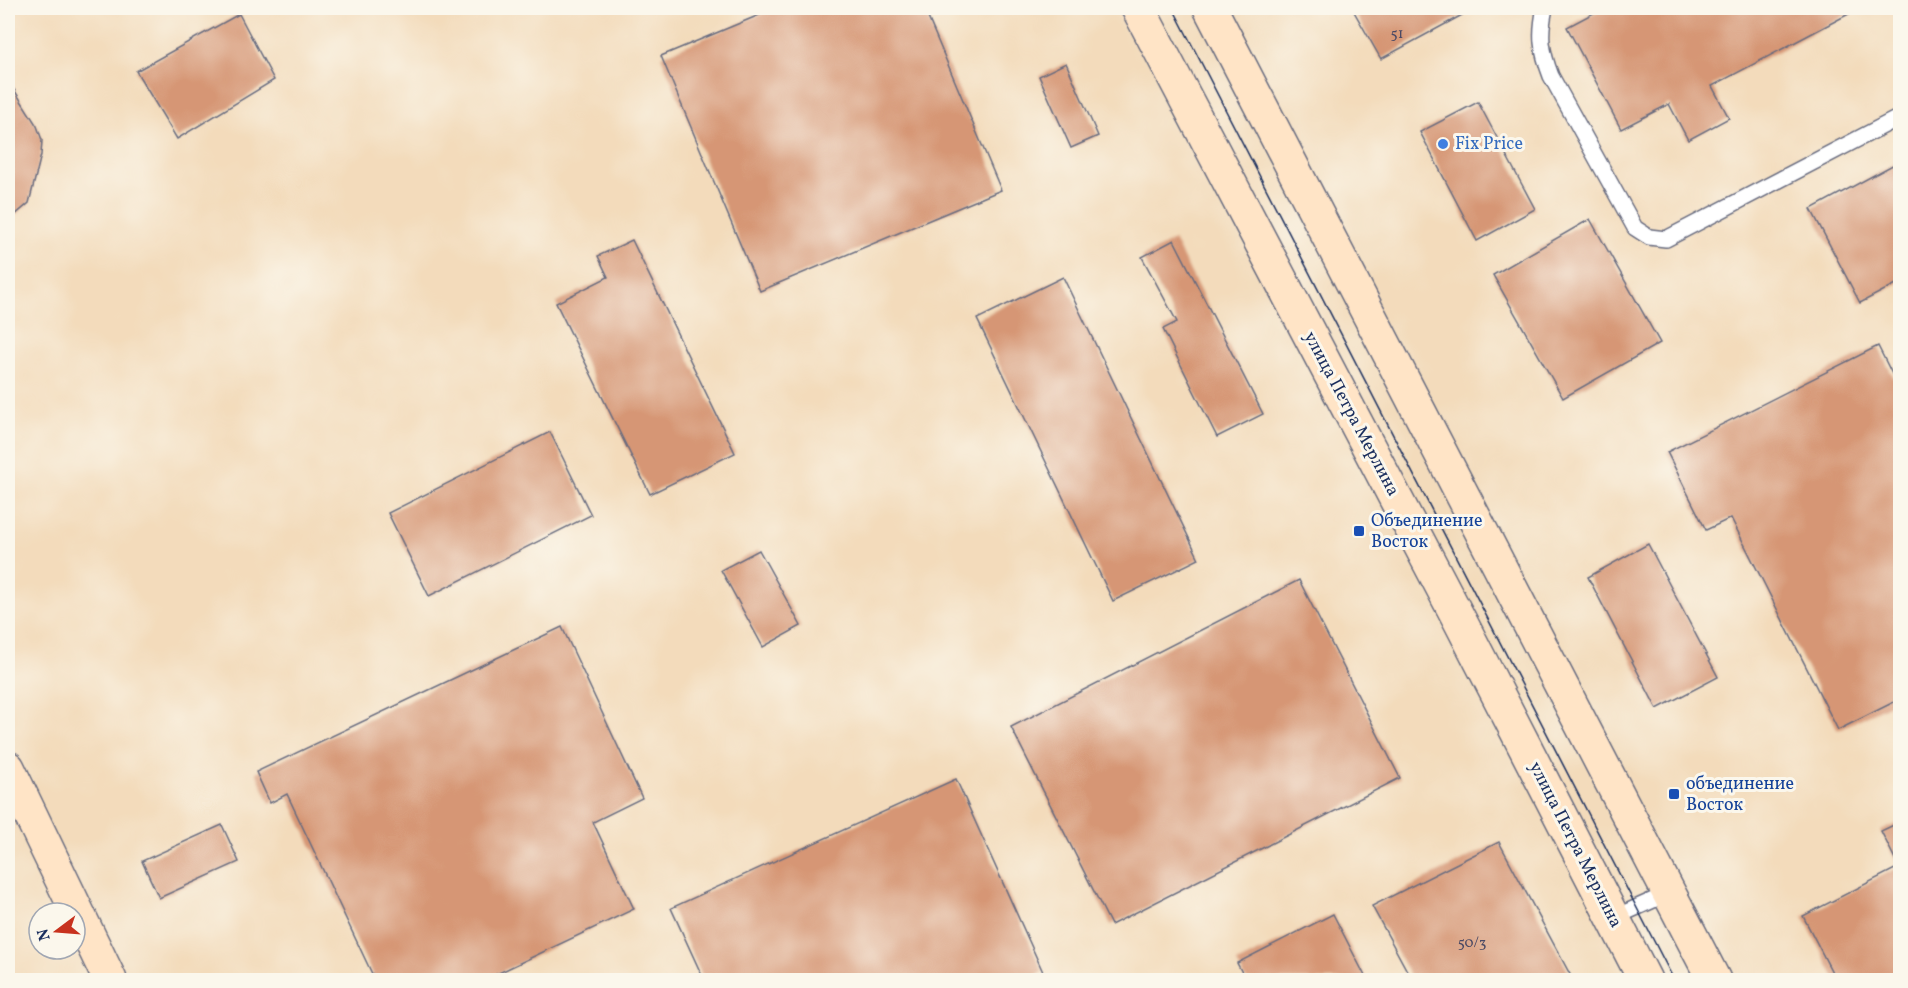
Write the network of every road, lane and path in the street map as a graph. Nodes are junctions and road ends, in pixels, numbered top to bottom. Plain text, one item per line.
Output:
1 (1138, 8) edge
2 (1210, 8) edge
3 (1545, 8) edge
4 (1900, 117) edge
5 (8, 768) edge
6 (1669, 893) junction
7 (1613, 918) junction
8 (110, 981) edge
9 (1645, 981) edge
10 (1714, 981) edge

1 - 7 main road, улица Петра Мерлина
2 - 6 main road
3 - 4 lane
5 - 8 main road
6 - 7 lane
6 - 10 main road
7 - 9 main road, улица Петра Мерлина

